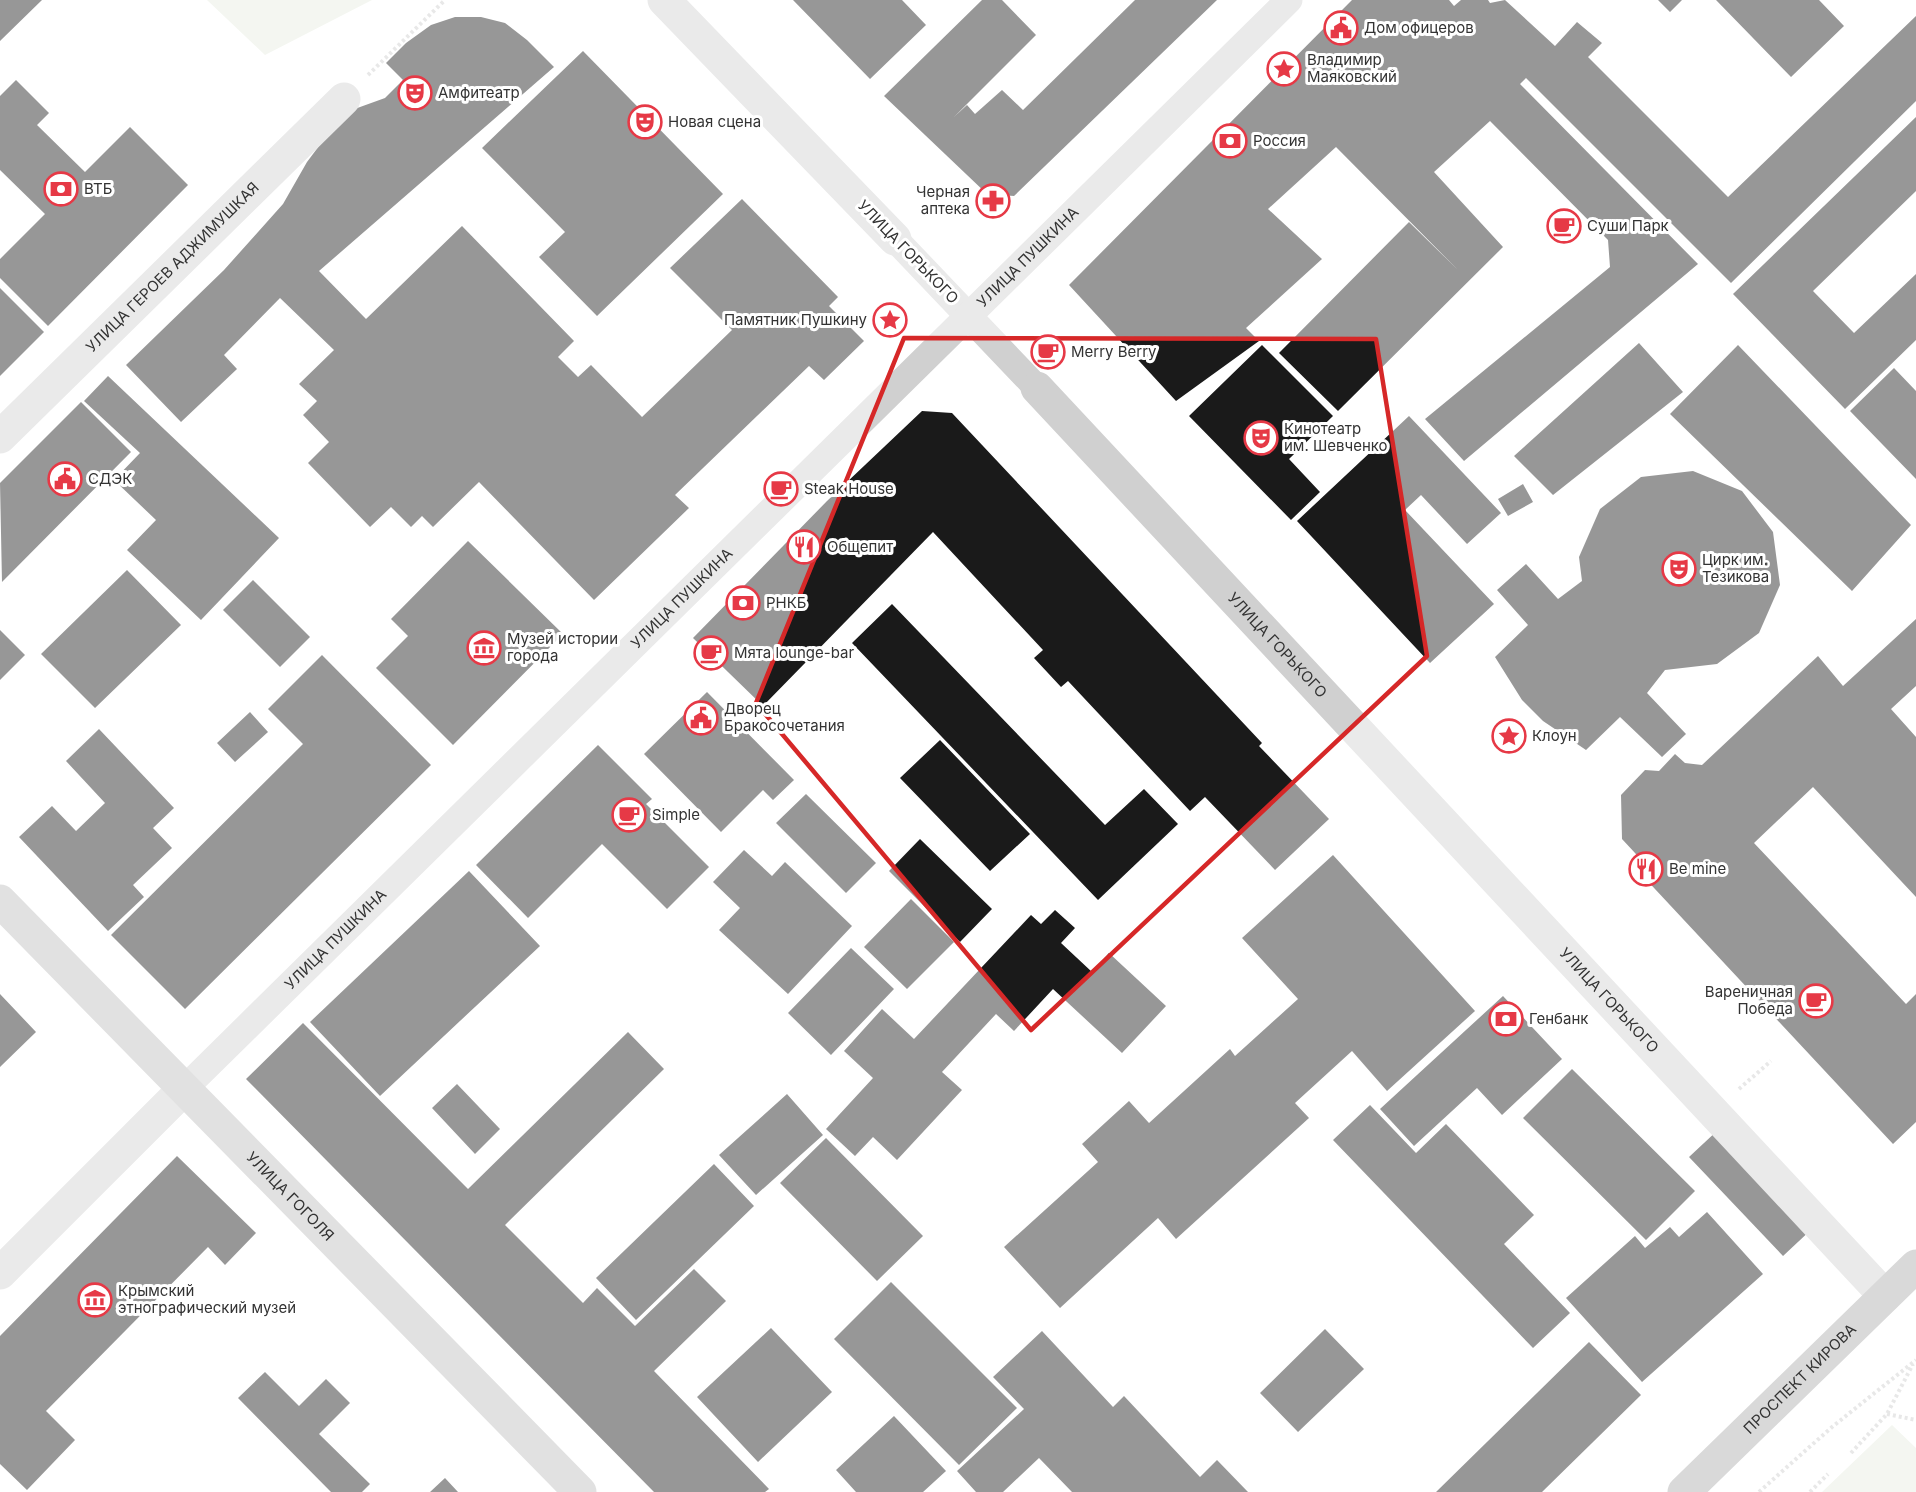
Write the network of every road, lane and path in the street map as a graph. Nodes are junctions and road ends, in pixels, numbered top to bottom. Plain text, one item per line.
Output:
1 (445, 0) edge
2 (664, 0) edge
3 (1289, 0) edge
4 (344, 99) joint
5 (895, 239) joint
6 (969, 314) junction
7 (1037, 388) joint
8 (0, 437) edge
9 (0, 902) edge
10 (184, 1089) junction
11 (1916, 1266) edge
12 (0, 1274) edge
13 (1886, 1296) junction
14 (1915, 1360) edge
15 (1887, 1414) junction
16 (1916, 1420) edge
17 (1851, 1453) dead end
18 (1828, 1474) dead end
19 (580, 1492) edge
20 (1684, 1492) edge
21 (1759, 1492) edge
22 (1810, 1492) edge

1 - 4 path
2 - 5 street, УЛИЦА ГОРЬКОГО
3 - 6 street, УЛИЦА ПУШКИНА
4 - 8 street, УЛИЦА ГЕРОЕВ АДЖИМУШКАЯ
5 - 6 street, УЛИЦА ГОРЬКОГО
6 - 7 street, УЛИЦА ГОРЬКОГО
6 - 10 street, УЛИЦА ПУШКИНА
7 - 13 street, УЛИЦА ГОРЬКОГО
9 - 10 main road, УЛИЦА ГОГОЛЯ
10 - 12 street, УЛИЦА ПУШКИНА
10 - 19 main road, УЛИЦА ГОГОЛЯ
11 - 13 main road, ПРОСПЕКТ КИРОВА
13 - 20 main road, ПРОСПЕКТ КИРОВА
14 - 15 path
14 - 21 path
15 - 16 path
15 - 17 path
18 - 22 path

